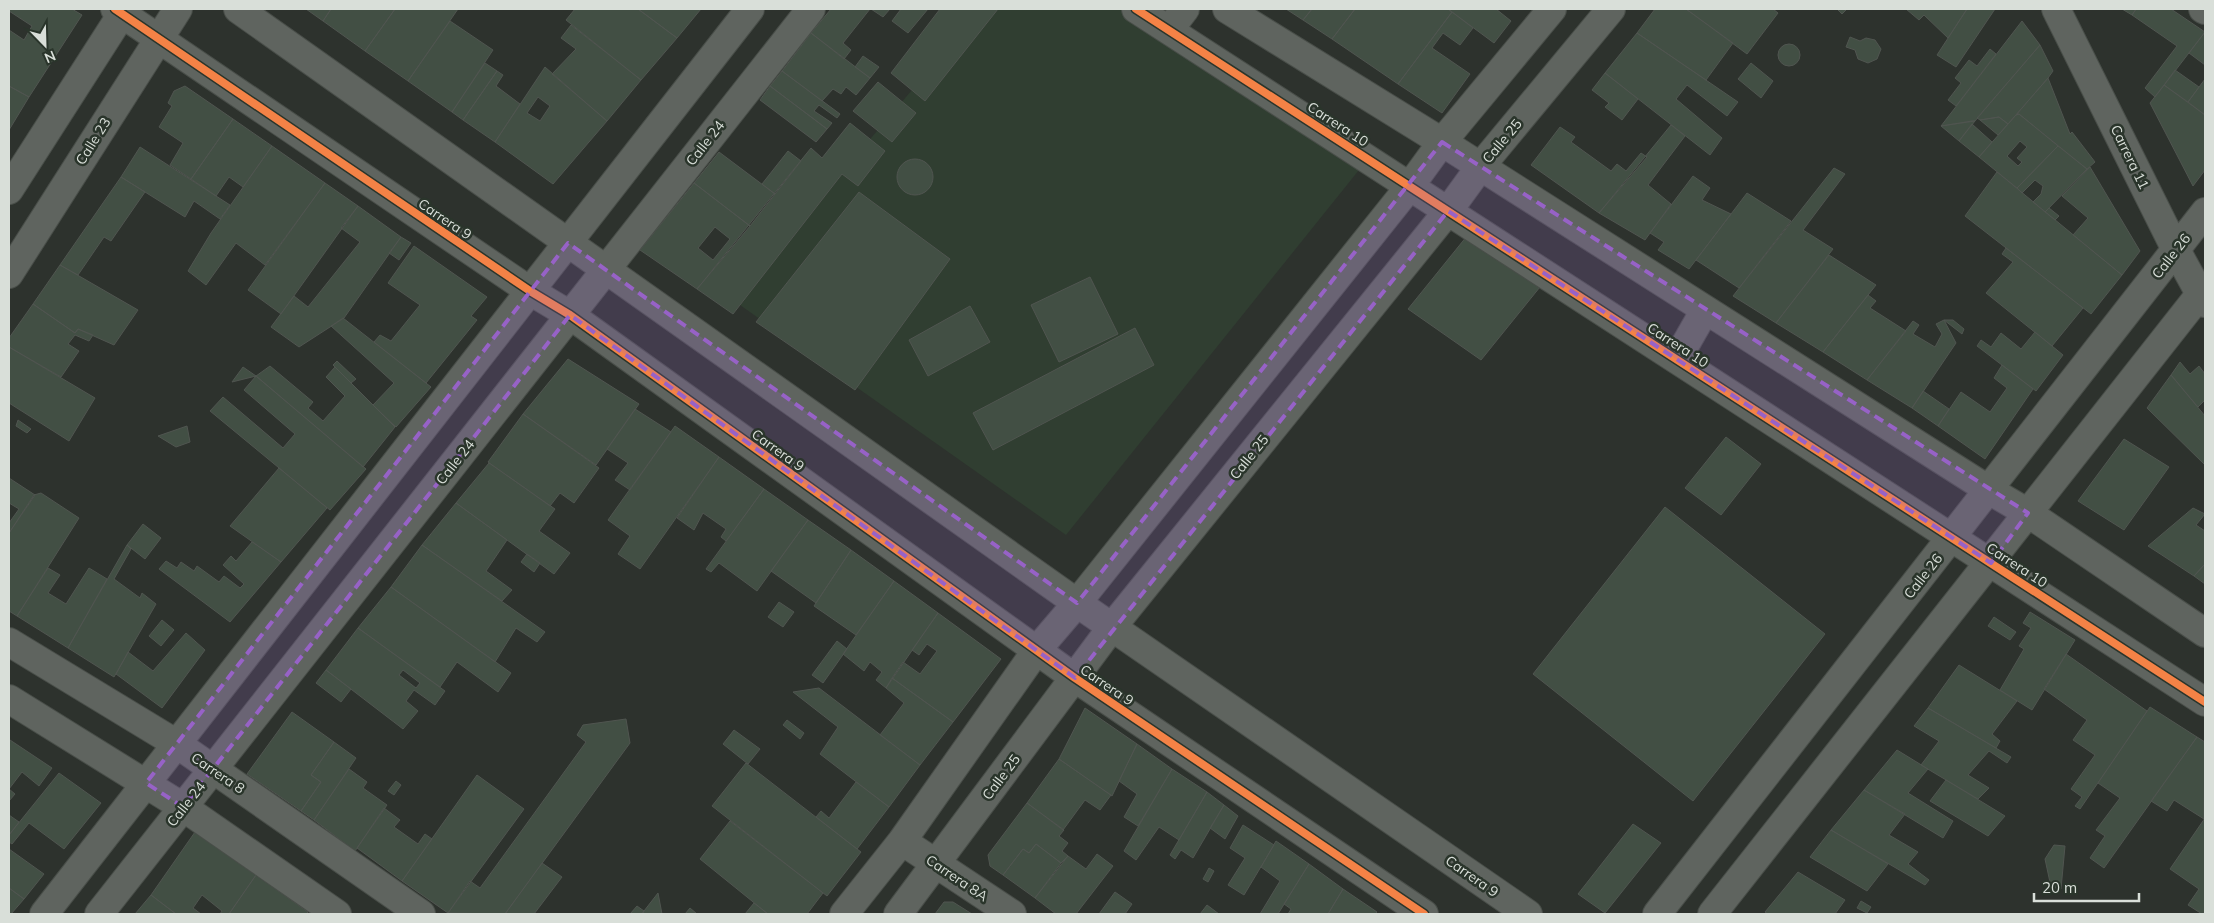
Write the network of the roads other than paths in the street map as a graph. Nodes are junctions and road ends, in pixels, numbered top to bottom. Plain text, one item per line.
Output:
1 (178, 9) edge
2 (238, 9) edge
3 (750, 9) edge
4 (811, 9) edge
5 (1136, 9) edge
6 (1227, 9) edge
7 (1552, 9) edge
8 (1611, 9) edge
9 (2056, 9) edge
10 (121, 10) edge
11 (1177, 19) edge
12 (158, 39) junction
13 (1442, 142) junction
14 (1480, 166) junction
15 (1410, 186) junction
16 (9, 190) edge
17 (1448, 211) junction
18 (2205, 212) edge
19 (568, 243) junction
20 (2176, 250) junction
21 (605, 270) junction
22 (9, 274) edge
23 (530, 291) junction
24 (2203, 296) edge
25 (1705, 310) junction
26 (570, 315) junction
27 (1677, 359) junction
28 (1988, 490) junction
29 (2028, 513) junction
30 (1952, 538) junction
31 (1991, 563) junction
32 (1078, 603) junction
33 (1112, 627) junction
34 (2205, 633) edge
35 (9, 642) edge
36 (1036, 651) junction
37 (1075, 678) junction
38 (9, 699) edge
39 (2205, 702) edge
40 (177, 744) junction
41 (213, 769) junction
42 (146, 783) junction
43 (183, 807) junction
44 (902, 841) junction
45 (936, 864) junction
46 (44, 914) edge
47 (99, 914) edge
48 (337, 914) edge
49 (421, 914) edge
50 (844, 914) edge
51 (898, 914) edge
52 (1012, 914) edge
53 (1424, 914) edge
54 (1528, 914) edge
55 (1657, 914) edge
56 (1712, 914) edge

1 - 12 street, Calle 23
2 - 19 street, Carrera 9
3 - 19 street
4 - 21 street, Calle 24
5 - 11 street, Carrera 10
6 - 13 street
7 - 13 street
8 - 14 street, Calle 25
9 - 20 street, Carrera 11
10 - 12 street, Carrera 9
10 - 16 street
11 - 15 street, Carrera 10
12 - 22 street, Calle 23
12 - 23 street, Carrera 9
13 - 14 street
13 - 15 street
14 - 17 street, Calle 25
14 - 25 street
15 - 17 street, Carrera 10
15 - 32 street
17 - 27 street, Carrera 10
17 - 33 street, Calle 25
18 - 20 street, Calle 26
19 - 21 street, Carrera 9
19 - 23 street
20 - 24 street, Carrera 11
20 - 28 street, Calle 26
21 - 26 street, Calle 24
21 - 32 street, Carrera 9
23 - 26 street, Carrera 9
23 - 40 street
24 - 29 street
25 - 27 street
25 - 28 street
26 - 36 street, Carrera 9
26 - 41 street, Calle 24
27 - 30 street, Carrera 10
28 - 29 street
28 - 30 street, Calle 26
29 - 31 street
29 - 34 street
30 - 31 street, Carrera 10
30 - 55 street, Calle 26
31 - 39 street, Carrera 10
31 - 56 street
32 - 33 street, Carrera 9
32 - 36 street
33 - 37 street, Calle 25
33 - 54 street, Carrera 9
35 - 40 street, Carrera 8
36 - 37 street, Carrera 9
36 - 44 street
37 - 45 street, Calle 25
37 - 53 street, Carrera 9
38 - 42 street
40 - 41 street, Carrera 8
40 - 42 street
41 - 43 street, Calle 24
41 - 49 street, Carrera 8
42 - 43 street
42 - 46 street
43 - 47 street, Calle 24
43 - 48 street
44 - 45 street, Carrera 8A
44 - 50 street
45 - 51 street, Calle 25
45 - 52 street, Carrera 8A

